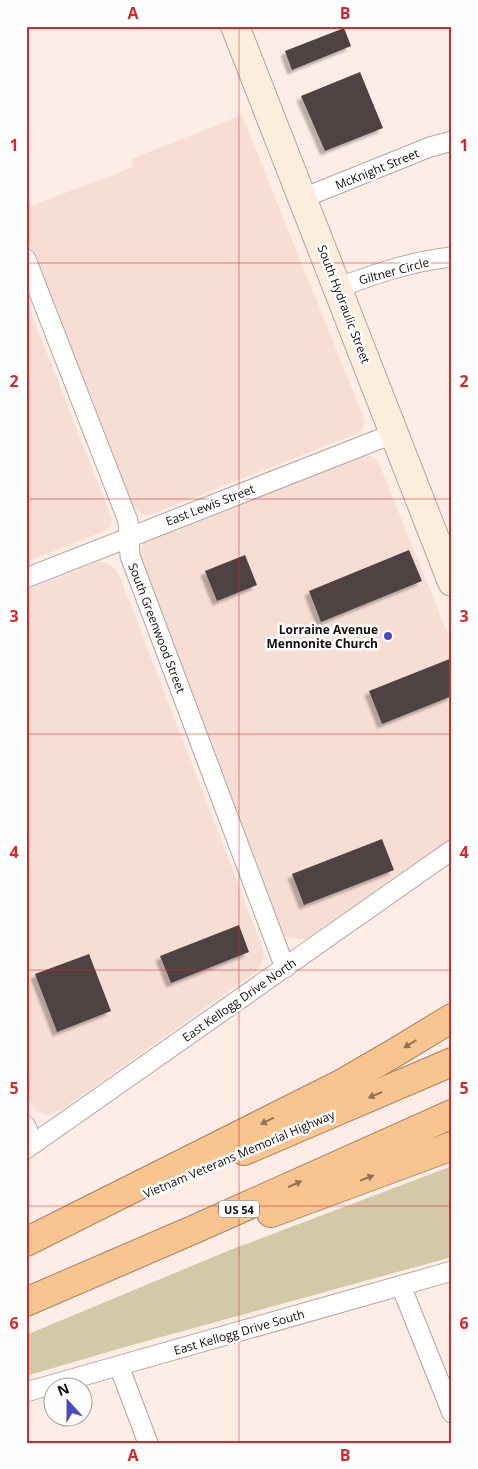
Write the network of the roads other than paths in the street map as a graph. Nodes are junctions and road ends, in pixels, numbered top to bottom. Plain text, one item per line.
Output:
1 (235, 26) edge
2 (452, 141) edge
3 (303, 198) junction
4 (452, 257) edge
5 (26, 259) edge
6 (338, 288) junction
7 (395, 432) junction
8 (129, 537) junction
9 (450, 572) edge
10 (26, 578) edge
11 (452, 850) edge
12 (285, 968) junction
13 (452, 1018) edge
14 (452, 1062) edge
15 (452, 1114) edge
16 (26, 1126) edge
17 (30, 1146) edge
18 (452, 1146) edge
19 (26, 1243) edge
20 (452, 1271) edge
21 (401, 1286) junction
22 (26, 1303) edge
23 (119, 1366) junction
24 (26, 1392) edge
25 (452, 1413) edge
26 (148, 1443) edge

1 - 3 street, South Hydraulic Street
2 - 3 street, McKnight Street
3 - 6 street, South Hydraulic Street
4 - 6 street, Giltner Circle
5 - 8 street, South Greenwood Street
6 - 7 street, South Hydraulic Street
7 - 8 street, East Lewis Street
7 - 9 street, South Hydraulic Street
8 - 10 street, East Lewis Street
8 - 12 street, South Greenwood Street
11 - 12 street, East Kellogg Drive North
12 - 17 street, East Kellogg Drive North
13 -> 19 highway
14 -> 19 highway, Vietnam Veterans Memorial Highway
22 -> 15 highway, US 54
16 - 17 street
22 -> 18 highway
20 - 21 street, East Kellogg Drive South
21 - 23 street, East Kellogg Drive South
21 - 25 street
23 - 24 street, East Kellogg Drive South
23 - 26 street

